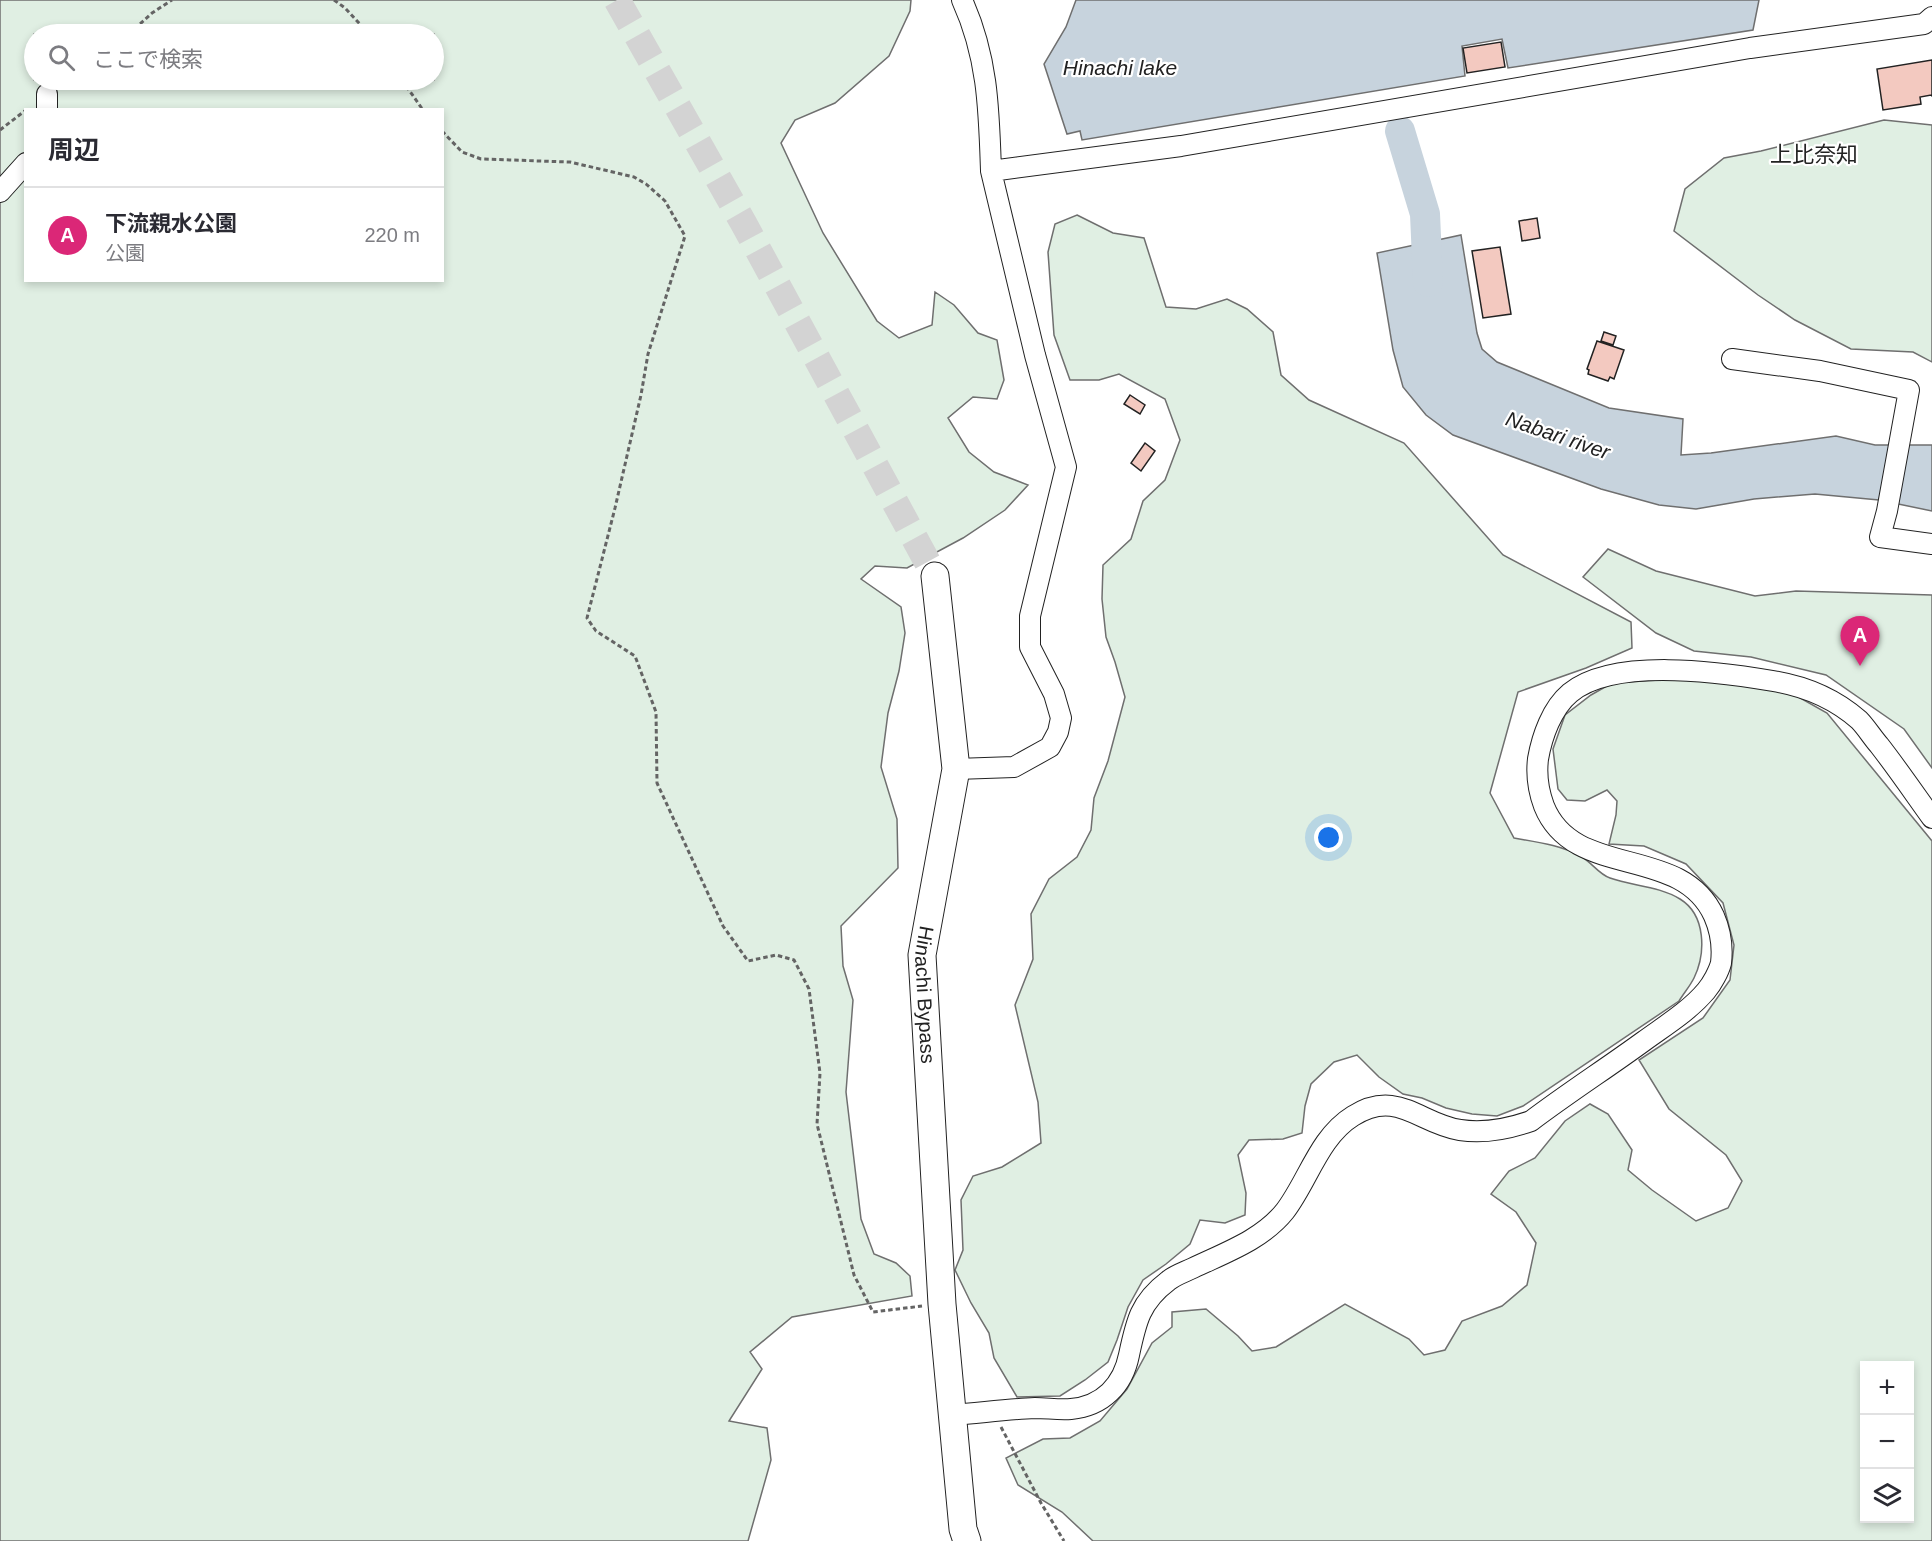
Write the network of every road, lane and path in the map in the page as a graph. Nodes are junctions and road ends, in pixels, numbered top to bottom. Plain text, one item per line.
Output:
1 (172, 0) edge
2 (334, 0) edge
3 (962, 0) edge
4 (1932, 17) edge
5 (140, 24) edge
6 (360, 24) edge
7 (409, 90) edge
8 (422, 108) edge
9 (24, 112) edge
10 (0, 130) edge
11 (444, 133) edge
12 (24, 165) edge
13 (991, 171) junction
14 (0, 192) edge
15 (1732, 359) dead end
16 (1932, 544) edge
17 (935, 576) tunnel mouth
18 (956, 770) junction
19 (1932, 818) edge
20 (942, 1304) junction
21 (993, 1412) junction
22 (953, 1415) junction
23 (967, 1541) edge
24 (1065, 1541) edge

1 - 5 path
2 - 6 path
3 - 13 street
4 - 13 street
7 - 8 path
9 - 10 path
11 - 20 path
12 - 14 street
13 - 18 street
15 - 16 street
17 - 18 highway, Hinachi Bypass
18 - 20 highway, Hinachi Bypass
19 - 21 street
20 - 22 highway, Hinachi Bypass
21 - 22 street
21 - 24 path
22 - 23 highway, Hinachi Bypass

